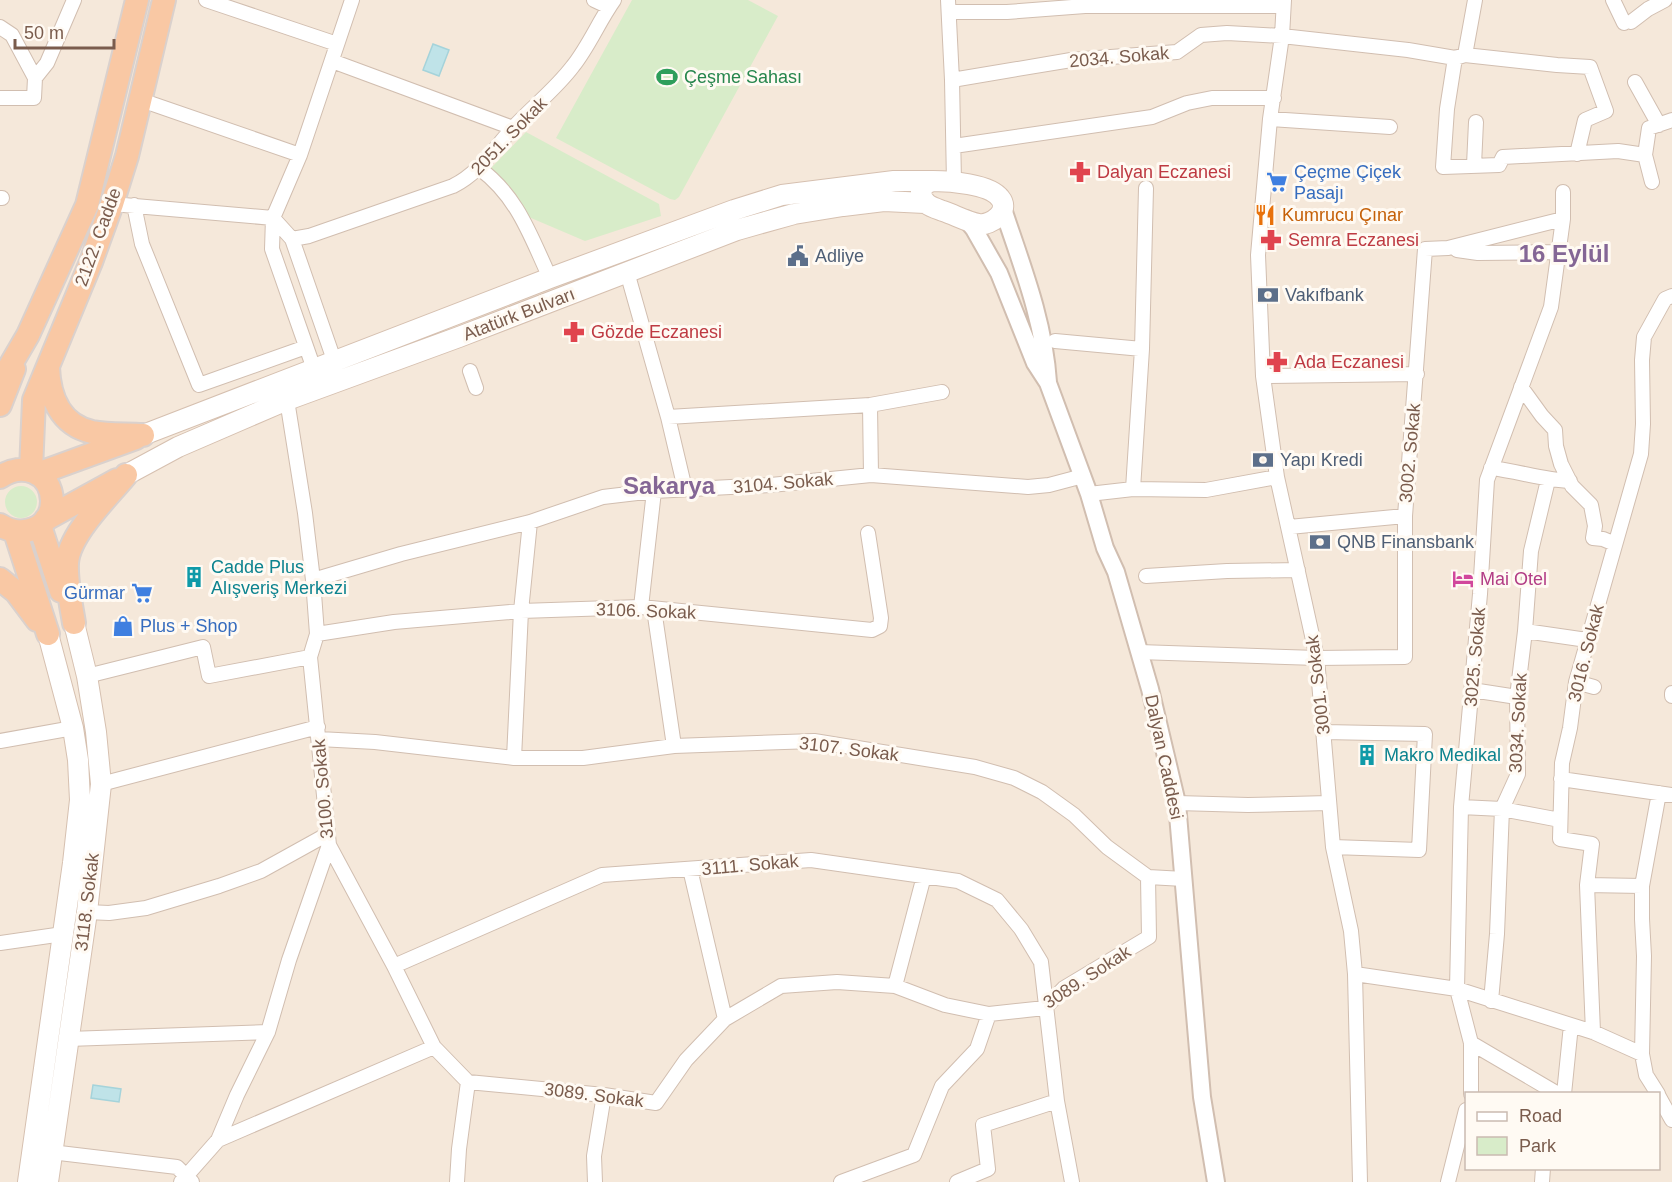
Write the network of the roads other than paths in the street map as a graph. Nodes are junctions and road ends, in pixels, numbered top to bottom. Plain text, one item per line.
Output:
1 (74, 0) edge
2 (137, 0) edge
3 (164, 0) edge
4 (206, 0) edge
5 (352, 0) edge
6 (594, 0) edge
7 (1475, 0) edge
8 (1613, 0) edge
9 (1665, 0) edge
10 (1284, 3) edge
11 (612, 4) edge
12 (948, 6) edge
13 (0, 27) edge
14 (1282, 36) junction
15 (337, 44) junction
16 (1460, 56) junction
17 (332, 61) junction
18 (35, 78) junction
19 (952, 80) junction
20 (1635, 82) dead end
21 (0, 98) edge
22 (1274, 98) junction
23 (141, 100) junction
24 (1270, 119) junction
25 (1476, 122) dead end
26 (1665, 122) edge
27 (1390, 127) dead end
28 (513, 128) junction
29 (954, 146) junction
30 (1577, 154) junction
31 (300, 155) junction
32 (1645, 155) junction
33 (1474, 165) junction
34 (479, 168) junction
35 (933, 181) junction
36 (954, 182) junction
37 (1652, 182) dead end
38 (1146, 188) dead end
39 (1563, 192) dead end
40 (925, 203) junction
41 (123, 205) junction
42 (1003, 208) junction
43 (273, 218) junction
44 (966, 219) junction
45 (1563, 219) junction
46 (292, 239) junction
47 (1448, 249) junction
48 (1557, 252) junction
49 (627, 272) junction
50 (550, 278) junction
51 (1672, 296) edge
52 (28, 335) junction
53 (1055, 341) dead end
54 (306, 347) junction
55 (1142, 349) junction
56 (334, 360) junction
57 (48, 364) junction
58 (314, 369) junction
59 (470, 371) dead end
60 (1417, 374) junction
61 (1263, 376) junction
62 (0, 383) edge
63 (1048, 383) junction
64 (1521, 387) junction
65 (476, 388) dead end
66 (942, 392) dead end
67 (287, 400) junction
68 (0, 405) edge
69 (870, 405) junction
70 (668, 417) junction
71 (143, 435) junction
72 (1491, 468) junction
73 (34, 472) junction
74 (126, 475) junction
75 (871, 475) junction
76 (0, 477) edge
77 (1083, 477) junction
78 (1277, 477) junction
79 (1548, 480) junction
80 (1570, 481) junction
81 (685, 489) junction
82 (1133, 489) junction
83 (654, 491) junction
84 (1089, 494) junction
85 (1405, 516) junction
86 (43, 522) junction
87 (530, 522) junction
88 (1289, 527) junction
89 (6, 529) edge
90 (868, 533) dead end
91 (1616, 544) junction
92 (1298, 570) junction
93 (1146, 576) dead end
94 (0, 579) edge
95 (313, 580) junction
96 (648, 608) junction
97 (521, 611) junction
98 (74, 623) junction
99 (1525, 631) junction
100 (48, 634) junction
101 (317, 634) junction
102 (1587, 640) junction
103 (1139, 652) junction
104 (310, 657) junction
105 (1317, 658) junction
106 (87, 676) junction
107 (1576, 682) junction
108 (1594, 687) dead end
109 (1472, 690) junction
110 (1517, 697) junction
111 (73, 728) junction
112 (1324, 732) junction
113 (319, 733) junction
114 (0, 741) edge
115 (674, 746) junction
116 (514, 758) junction
117 (1561, 779) junction
118 (101, 784) junction
119 (1666, 794) edge
120 (1177, 803) junction
121 (1329, 803) junction
122 (1461, 807) junction
123 (1502, 809) junction
124 (1560, 820) junction
125 (328, 840) junction
126 (1333, 847) junction
127 (690, 869) junction
128 (924, 876) junction
129 (1149, 877) junction
130 (1184, 879) junction
131 (1587, 885) junction
132 (1642, 886) junction
133 (87, 912) junction
134 (63, 934) junction
135 (0, 943) edge
136 (394, 966) junction
137 (1355, 974) junction
138 (895, 986) junction
139 (1457, 989) junction
140 (1491, 1001) junction
141 (1045, 1008) junction
142 (989, 1014) junction
143 (725, 1019) junction
144 (1572, 1025) junction
145 (268, 1032) junction
146 (1593, 1032) junction
147 (68, 1039) junction
148 (1472, 1043) junction
149 (434, 1047) junction
150 (1642, 1054) junction
151 (468, 1082) junction
152 (1473, 1092) edge
153 (1555, 1092) edge
154 (1564, 1092) edge
155 (1657, 1092) edge
156 (603, 1095) junction
157 (1660, 1098) edge
158 (1057, 1101) junction
159 (1465, 1118) edge
160 (1672, 1120) edge
161 (218, 1140) junction
162 (51, 1152) junction
163 (186, 1180) edge
164 (454, 1181) edge
165 (28, 1182) edge
166 (48, 1182) edge
167 (595, 1182) edge
168 (841, 1182) edge
169 (957, 1182) edge
170 (1072, 1182) edge
171 (1216, 1182) edge
172 (1360, 1182) edge
173 (1448, 1182) edge

1 - 18 street
2 - 52 highway, 2122. Cadde
3 - 23 highway, 2122. Cadde
4 - 15 street
5 - 15 street
6 - 11 street
7 - 16 street
8 - 9 street
10 - 12 street
10 - 14 street, 3001. Sokak
11 - 28 street, 2051. Sokak
12 - 19 street
13 - 18 street
14 - 16 street, 2034. Sokak
14 - 19 street, 2034. Sokak
14 - 22 street, 3001. Sokak
15 - 17 street
16 - 30 street, 2034. Sokak
16 - 33 street
17 - 28 street
17 - 31 street
18 - 21 street
19 - 29 street
20 - 26 street
22 - 24 street, 3001. Sokak
22 - 29 street
23 - 31 street
23 - 41 highway, 2122. Cadde
24 - 27 street
24 - 61 street, 3001. Sokak
25 - 33 street
26 - 32 street
28 - 34 street, 2051. Sokak
29 - 36 street
30 - 32 street
30 - 33 street
31 - 43 street
32 - 37 street
34 - 46 street, 2051. Sokak
34 - 50 street
35 - 36 main road, Atatürk Bulvarı
35 - 40 main road
35 - 50 main road, Atatürk Bulvarı
36 - 42 main road, Atatürk Bulvarı
38 - 55 street
39 - 45 street, 3025. Sokak
40 - 44 main road, Atatürk Bulvarı
40 - 49 main road, Atatürk Bulvarı
41 - 43 street
41 - 54 street
41 - 57 highway, 2122. Cadde
42 - 44 main road, Atatürk Bulvarı
42 - 63 street
43 - 46 street
43 - 54 street
44 - 63 street
45 - 47 street
45 - 48 street, 3025. Sokak
46 - 56 street
47 - 48 street
47 - 60 street, 3002. Sokak
48 - 64 street, 3025. Sokak
49 - 67 main road, Atatürk Bulvarı
49 - 70 street
50 - 56 main road, Atatürk Bulvarı
51 - 91 street, 3016. Sokak
52 - 62 highway, 2122. Cadde
52 - 68 highway
53 - 55 street
54 - 58 street
55 - 82 street
56 - 58 main road, Atatürk Bulvarı
57 - 71 highway
57 - 73 highway, 2122. Cadde
58 - 71 main road, Atatürk Bulvarı
59 - 65 street
60 - 61 street
60 - 85 street, 3002. Sokak
61 - 78 street, 3001. Sokak
63 - 77 street, Dalyan Caddesi
64 - 72 street, 3025. Sokak
64 - 80 street
66 - 69 street
67 - 74 main road, Atatürk Bulvarı
67 - 95 street, 3100. Sokak
69 - 70 street
69 - 75 street
70 - 81 street
71 - 73 highway
72 - 79 street
72 - 109 street, 3025. Sokak
73 - 76 highway
73 - 86 highway
74 - 86 highway
74 - 98 highway
75 - 77 street, 3104. Sokak
75 - 81 street, 3104. Sokak
77 - 84 street, Dalyan Caddesi
78 - 82 street
78 - 88 street, 3001. Sokak
79 - 80 street
79 - 99 street, 3034. Sokak
80 - 91 street
81 - 83 street, 3104. Sokak
82 - 84 street
83 - 87 street, 3104. Sokak
83 - 96 street
84 - 103 street, Dalyan Caddesi
85 - 88 street
85 - 105 street, 3002. Sokak
86 - 89 highway
86 - 98 highway
87 - 95 street, 3104. Sokak
87 - 97 street
88 - 92 street, 3001. Sokak
89 - 100 highway
90 - 96 street, 3106. Sokak
91 - 102 street, 3016. Sokak
92 - 93 street
92 - 105 street, 3001. Sokak
94 - 100 highway
95 - 101 street, 3100. Sokak
96 - 97 street, 3106. Sokak
96 - 115 street
97 - 101 street, 3106. Sokak
97 - 116 street
98 - 106 main road, 3118. Sokak
99 - 102 street
99 - 110 street, 3034. Sokak
100 - 111 main road, 3118. Sokak
101 - 104 street, 3100. Sokak
102 - 107 street, 3016. Sokak
103 - 105 street
103 - 120 street, Dalyan Caddesi
104 - 106 street
104 - 113 street, 3100. Sokak
105 - 112 street, 3001. Sokak
106 - 118 main road, 3118. Sokak
107 - 108 street
107 - 117 street, 3016. Sokak
109 - 110 street
109 - 122 street, 3025. Sokak
110 - 123 street, 3034. Sokak
111 - 114 street
111 - 134 main road, 3118. Sokak
112 - 121 street, 3001. Sokak
112 - 126 street
113 - 116 street, 3107. Sokak
113 - 118 street, 3107. Sokak
113 - 125 street, 3100. Sokak
115 - 116 street, 3107. Sokak
115 - 129 street, 3107. Sokak
117 - 119 street
117 - 124 street, 3016. Sokak
118 - 133 main road, 3118. Sokak
119 - 132 street
120 - 121 street
120 - 130 street, Dalyan Caddesi
121 - 126 street, 3001. Sokak
122 - 123 street
122 - 139 street, 3025. Sokak
123 - 124 street
123 - 140 street, 3034. Sokak
124 - 131 street, 3016. Sokak
125 - 133 street
125 - 136 street
125 - 145 street, 3100. Sokak
126 - 137 street, 3001. Sokak
127 - 128 street, 3111. Sokak
127 - 136 street, 3111. Sokak
127 - 143 street
128 - 138 street
128 - 141 street, 3111. Sokak
129 - 130 street
129 - 141 street, 3089. Sokak
130 - 171 street, Dalyan Caddesi
131 - 132 street
131 - 146 street, 3016. Sokak
132 - 150 street
133 - 147 main road, 3118. Sokak
134 - 135 street
134 - 165 main road, 3118. Sokak
136 - 149 street
137 - 139 street
137 - 172 street, 3001. Sokak
138 - 142 street, 3089. Sokak
138 - 143 street, 3089. Sokak
139 - 140 street
139 - 148 street, 3025. Sokak
140 - 144 street
141 - 142 street, 3089. Sokak
141 - 158 street, 3111. Sokak
142 - 168 street
143 - 156 street, 3089. Sokak
144 - 146 street
144 - 154 street
145 - 147 street
145 - 161 street, 3100. Sokak
146 - 150 street
147 - 162 main road, 3118. Sokak
148 - 152 street, 3025. Sokak
148 - 153 street
149 - 151 street
149 - 161 street
150 - 155 street
151 - 156 street, 3089. Sokak
151 - 164 street
156 - 167 street
157 - 160 street
158 - 169 street
158 - 170 street, 3111. Sokak
159 - 173 street
161 - 163 street, 3100. Sokak
162 - 163 street
162 - 166 main road, 3118. Sokak

